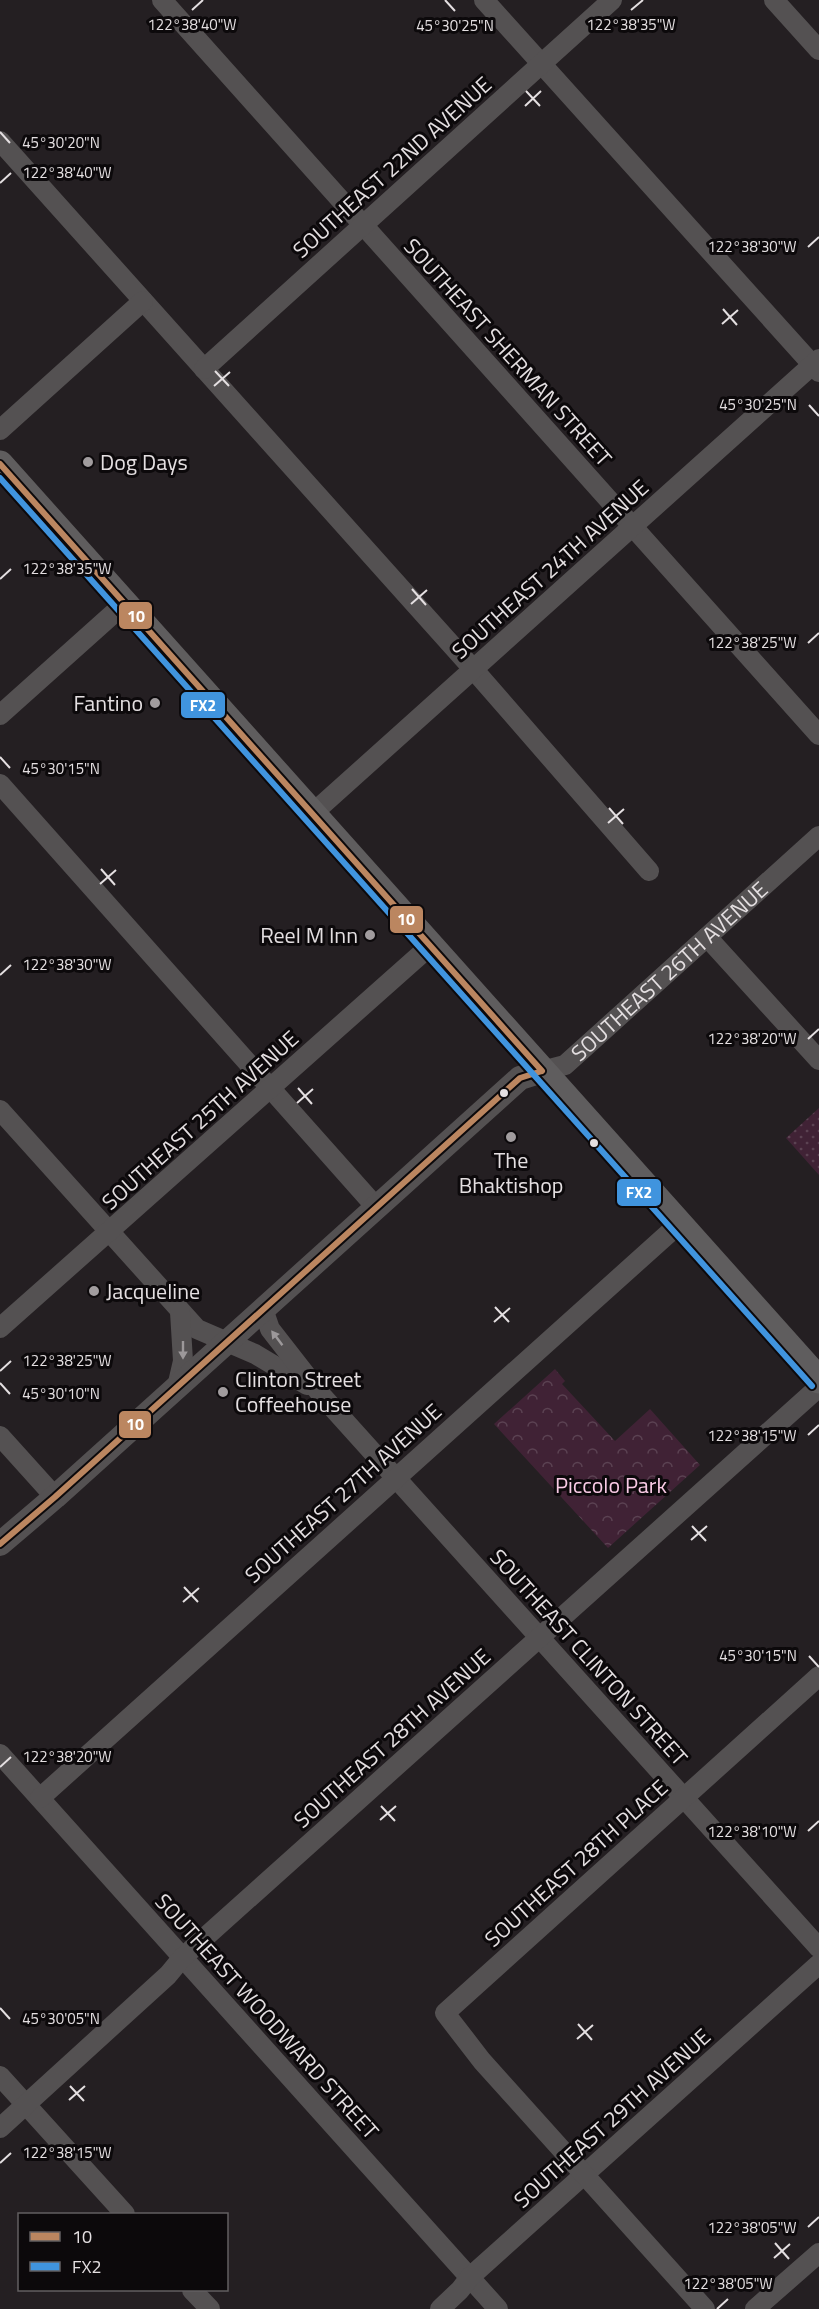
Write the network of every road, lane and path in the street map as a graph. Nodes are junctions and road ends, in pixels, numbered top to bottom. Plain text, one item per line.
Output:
1 (162, 0) edge
2 (484, 0) edge
3 (612, 0) edge
4 (774, 0) edge
5 (819, 50) edge
6 (542, 64) junction
7 (0, 141) edge
8 (363, 225) junction
9 (143, 301) junction
10 (817, 365) edge
11 (204, 369) junction
12 (0, 430) edge
13 (0, 464) edge
14 (632, 527) junction
15 (124, 604) junction
16 (474, 670) junction
17 (0, 715) edge
18 (819, 735) edge
19 (0, 784) edge
20 (312, 814) junction
21 (819, 836) edge
22 (649, 871) dead end
23 (707, 938) junction
24 (430, 946) junction
25 (819, 1060) edge
26 (542, 1071) junction
27 (270, 1089) junction
28 (0, 1110) edge
29 (376, 1207) junction
30 (679, 1224) junction
31 (110, 1233) junction
32 (263, 1309) junction
33 (180, 1312) junction
34 (0, 1329) edge
35 (226, 1342) junction
36 (819, 1380) edge
37 (177, 1387) junction
38 (819, 1387) edge
39 (323, 1397) junction
40 (0, 1436) edge
41 (395, 1479) junction
42 (55, 1497) junction
43 (0, 1544) edge
44 (539, 1638) junction
45 (819, 1676) edge
46 (0, 1754) edge
47 (684, 1797) junction
48 (40, 1798) junction
49 (819, 1948) edge
50 (182, 1958) junction
51 (819, 1964) edge
52 (0, 2076) edge
53 (25, 2104) junction
54 (0, 2128) edge
55 (585, 2175) junction
56 (124, 2213) edge
57 (819, 2253) edge
58 (470, 2277) junction
59 (194, 2291) edge
60 (210, 2309) edge
61 (440, 2309) edge
62 (498, 2309) edge
63 (705, 2309) edge
64 (756, 2309) edge

1 - 8 street, SOUTHEAST SHERMAN STREET
2 - 6 street
3 - 6 street, SOUTHEAST 22ND AVENUE
4 - 5 street
6 - 8 street, SOUTHEAST 22ND AVENUE
6 - 10 street
7 - 9 street
8 - 11 street, SOUTHEAST 22ND AVENUE
8 - 14 street, SOUTHEAST SHERMAN STREET
9 - 11 street
9 - 12 street
10 - 14 street, SOUTHEAST 24TH AVENUE
11 - 16 street
13 - 15 main road
14 - 16 street, SOUTHEAST 24TH AVENUE
14 - 18 street, SOUTHEAST SHERMAN STREET
15 - 17 street
15 - 20 main road
16 - 20 street, SOUTHEAST 24TH AVENUE
16 - 22 street
19 - 27 street
20 - 24 main road
21 - 23 street, SOUTHEAST 26TH AVENUE
23 - 25 street
23 - 26 street, SOUTHEAST 26TH AVENUE
24 - 26 main road
24 - 27 street, SOUTHEAST 25TH AVENUE
26 - 29 street, SOUTHEAST 26TH AVENUE
26 - 30 main road
27 - 29 street
27 - 31 street, SOUTHEAST 25TH AVENUE
28 - 31 street, SOUTHEAST CLINTON STREET
29 - 32 street, SOUTHEAST 26TH AVENUE
30 - 36 main road
30 - 41 street, SOUTHEAST 27TH AVENUE
31 - 33 street, SOUTHEAST CLINTON STREET
31 - 34 street, SOUTHEAST 25TH AVENUE
32 - 35 street, SOUTHEAST 26TH AVENUE
39 -> 32 street, SOUTHEAST CLINTON STREET
33 - 35 street, SOUTHEAST CLINTON STREET
33 -> 37 street
35 - 37 street, SOUTHEAST 26TH AVENUE
35 - 39 street, SOUTHEAST CLINTON STREET
37 - 42 street, SOUTHEAST 26TH AVENUE
38 - 44 street, SOUTHEAST 28TH AVENUE
39 - 41 street, SOUTHEAST CLINTON STREET
40 - 42 street
41 - 44 street, SOUTHEAST CLINTON STREET
41 - 48 street, SOUTHEAST 27TH AVENUE
42 - 43 street, SOUTHEAST 26TH AVENUE
44 - 47 street, SOUTHEAST CLINTON STREET
44 - 50 street, SOUTHEAST 28TH AVENUE
45 - 47 street, SOUTHEAST 28TH PLACE
46 - 48 street, SOUTHEAST WOODWARD STREET
47 - 49 street, SOUTHEAST CLINTON STREET
47 - 55 street, SOUTHEAST 28TH PLACE
48 - 50 street, SOUTHEAST WOODWARD STREET
50 - 53 street, SOUTHEAST 28TH AVENUE
50 - 58 street, SOUTHEAST WOODWARD STREET
51 - 55 street, SOUTHEAST 29TH AVENUE
52 - 53 street
53 - 54 street, SOUTHEAST 28TH AVENUE
53 - 56 street
55 - 58 street, SOUTHEAST 29TH AVENUE
55 - 63 street
57 - 64 street
58 - 61 street, SOUTHEAST 29TH AVENUE
58 - 62 street, SOUTHEAST WOODWARD STREET
59 - 60 street

